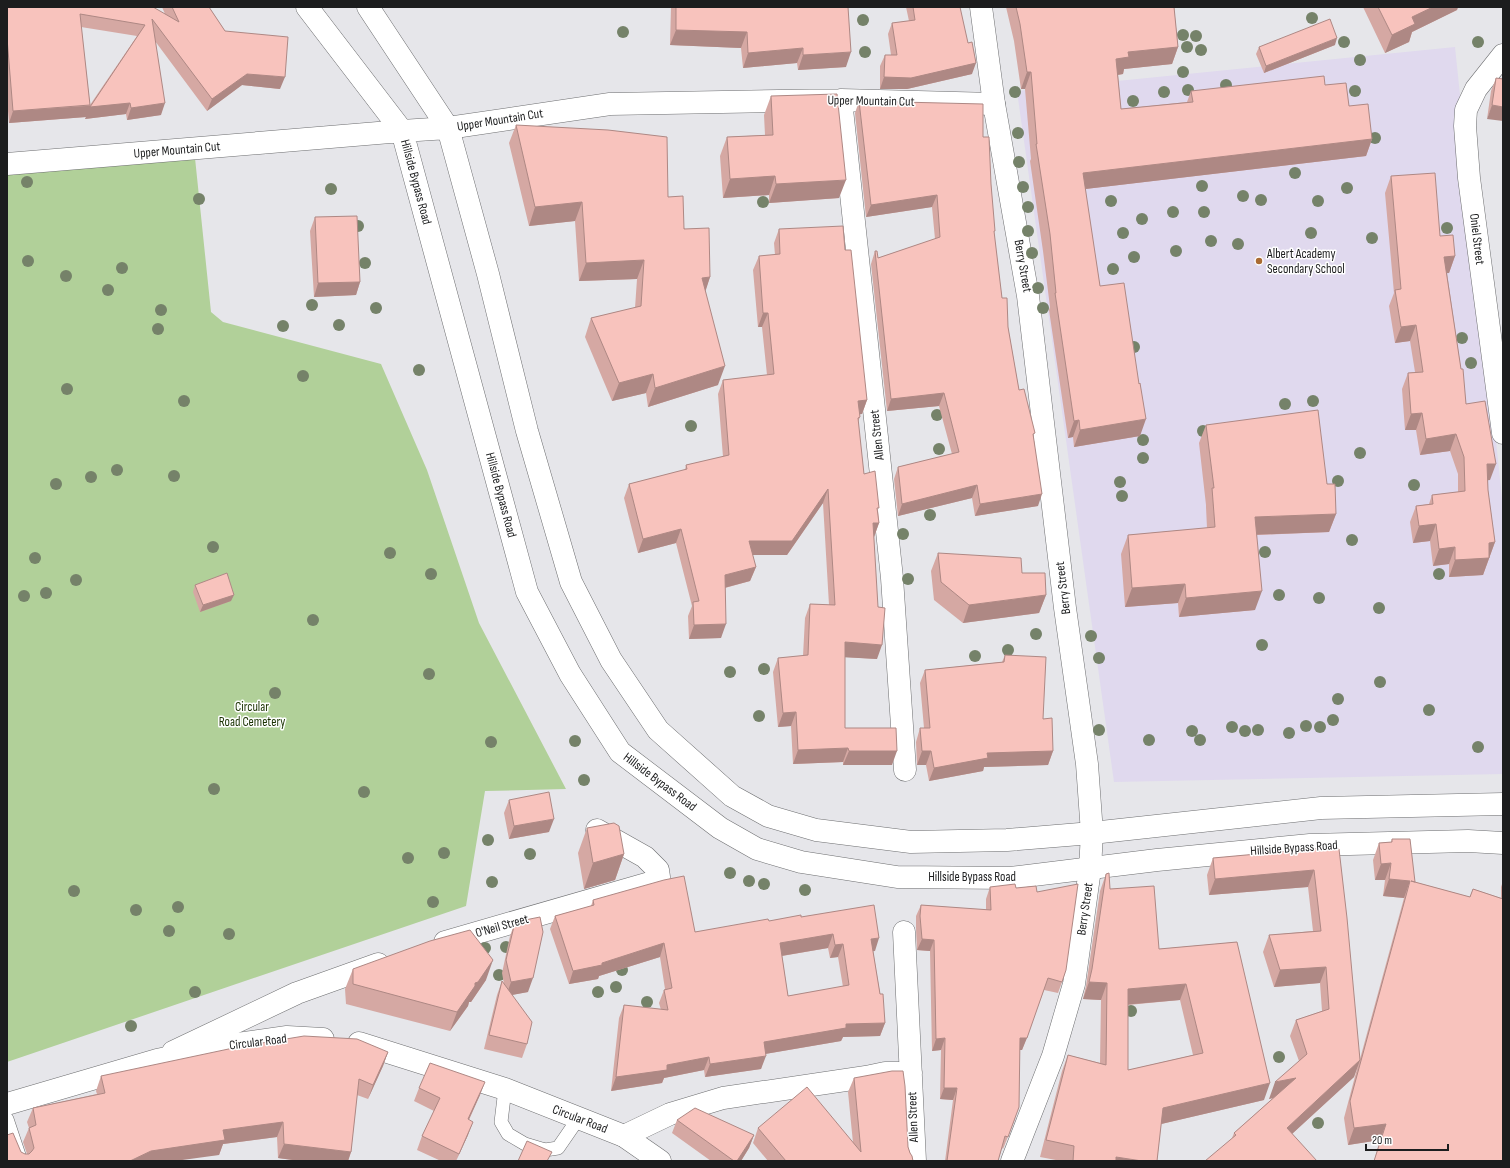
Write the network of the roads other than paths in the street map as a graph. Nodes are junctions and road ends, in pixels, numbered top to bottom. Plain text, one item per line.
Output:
1 (307, 7) edge
2 (368, 7) edge
3 (980, 7) edge
4 (1503, 55) edge
5 (841, 100) junction
6 (994, 104) junction
7 (448, 128) junction
8 (402, 131) junction
9 (7, 164) edge
10 (1494, 296) edge
11 (1503, 433) edge
12 (904, 770) dead end
13 (1503, 804) edge
14 (593, 828) edge
15 (1092, 833) junction
16 (1503, 843) edge
17 (1090, 869) junction
18 (904, 932) dead end
19 (426, 947) edge
20 (397, 957) edge
21 (158, 1060) junction
22 (912, 1073) junction
23 (505, 1089) junction
24 (7, 1104) edge
25 (7, 1119) edge
26 (578, 1119) junction
27 (624, 1136) junction
28 (21, 1161) edge
29 (660, 1161) edge
30 (915, 1161) edge
31 (1012, 1161) edge

1 - 8 main road, Hillside Bypass Road
2 - 7 main road
3 - 6 main road, Berry Street
4 - 10 main road, Oniel Street
5 - 6 main road, Upper Mountain Cut
5 - 7 main road, Upper Mountain Cut
5 - 12 main road, Allen Street
6 - 15 main road, Berry Street
7 - 8 main road, Upper Mountain Cut
7 - 15 main road
8 - 9 main road, Upper Mountain Cut
8 - 17 main road, Hillside Bypass Road
10 - 11 main road, Oniel Street
13 - 15 main road
14 - 19 main road, O'Neil Street
15 - 17 main road, Berry Street
16 - 17 main road, Hillside Bypass Road
17 - 31 main road, Berry Street
18 - 22 main road, Allen Street
20 - 21 main road
21 - 23 main road, Circular Road
21 - 24 main road, Circular Road
22 - 27 main road
22 - 30 main road, Allen Street
23 - 26 main road, Circular Road
23 - 26 lane
25 - 28 lane
26 - 27 main road, Circular Road
27 - 29 main road, Circular Road

